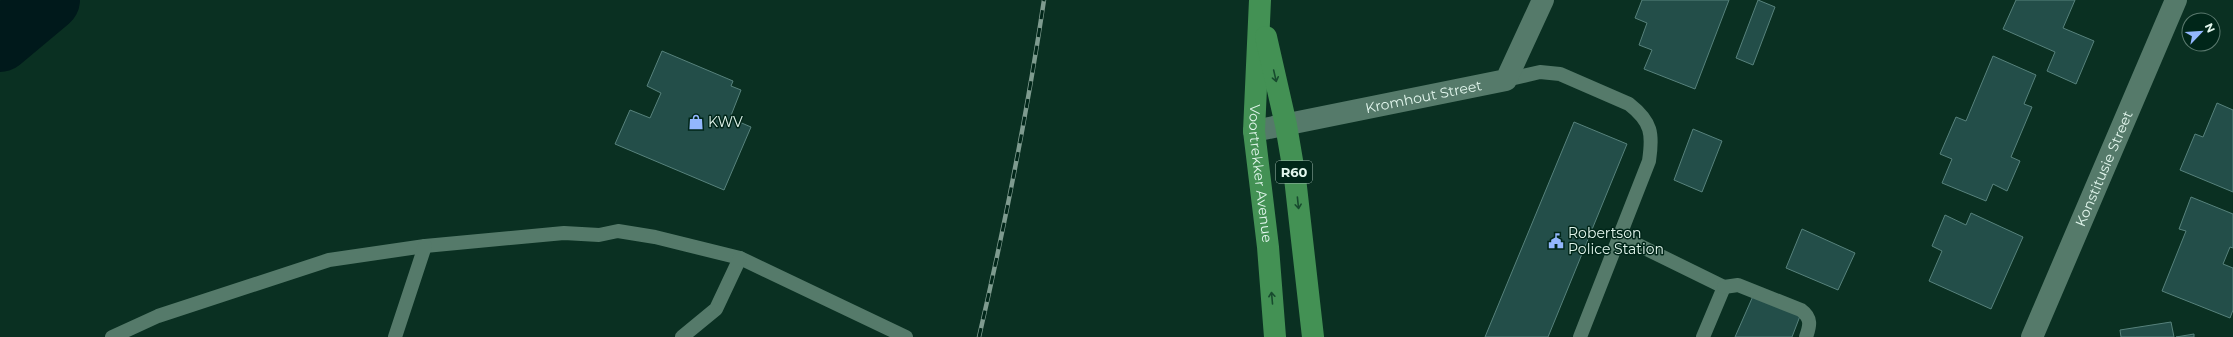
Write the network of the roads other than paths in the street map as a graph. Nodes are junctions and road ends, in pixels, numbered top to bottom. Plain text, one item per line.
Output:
1 (1543, 0) edge
2 (2176, 0) edge
3 (1260, 5) edge
4 (1506, 80) junction
5 (1286, 125) junction
6 (1254, 131) junction
7 (1620, 236) junction
8 (425, 246) junction
9 (740, 258) junction
10 (1724, 287) junction
11 (112, 337) edge
12 (395, 337) edge
13 (682, 337) edge
14 (906, 337) edge
15 (1275, 337) edge
16 (1313, 337) edge
17 (1580, 337) edge
18 (1703, 337) edge
19 (1806, 337) edge
20 (2032, 337) edge

1 - 4 street
2 - 20 street, Konstitusie Street
3 -> 5 main road, Voortrekker Avenue / R60
3 - 6 main road, Voortrekker Avenue / R60
4 - 5 street, Kromhout Street
4 - 7 lane
5 - 6 street, Kromhout Street
5 -> 16 main road, Voortrekker Avenue / R60
15 -> 6 main road, Voortrekker Avenue / R60
7 - 10 lane
7 - 17 lane
8 - 9 lane
8 - 11 lane
8 - 12 lane
9 - 13 lane
9 - 14 lane
10 - 18 lane
10 - 19 lane

